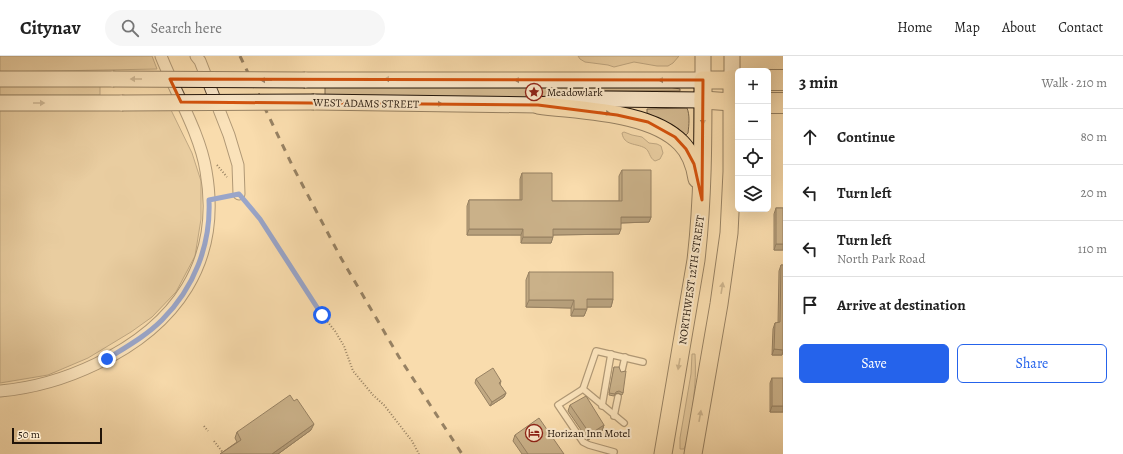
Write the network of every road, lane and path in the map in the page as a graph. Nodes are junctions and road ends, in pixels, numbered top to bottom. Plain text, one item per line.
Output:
1 (160, 56) edge
2 (196, 56) edge
3 (703, 56) edge
4 (732, 56) edge
5 (0, 80) edge
6 (703, 80) junction
7 (735, 80) edge
8 (771, 80) edge
9 (783, 80) edge
10 (703, 100) junction
11 (735, 102) edge
12 (0, 103) edge
13 (771, 103) edge
14 (783, 103) edge
15 (538, 106) junction
16 (239, 194) joint
17 (702, 200) junction
18 (611, 354) junction
19 (624, 357) junction
20 (643, 362) dead end
21 (622, 370) edge
22 (582, 389) junction
23 (0, 391) edge
24 (618, 397) dead end
25 (602, 406) junction
26 (614, 416) junction
27 (624, 423) dead end
28 (204, 426) dead end
29 (208, 431) dead end
30 (214, 441) dead end
31 (614, 452) dead end
32 (224, 454) edge
33 (419, 454) edge
34 (663, 454) edge
35 (693, 454) edge

1 - 23 street
2 - 16 street
3 - 6 main road, NORTHWEST 12TH STREET
4 - 7 main road
6 -> 5 main road, WEST ADAMS STREET, bridge
6 - 7 main road, WEST ADAMS STREET
6 - 10 main road, NORTHWEST 12TH STREET
8 - 9 highway
10 - 11 main road, WEST ADAMS STREET
10 - 15 main road, WEST ADAMS STREET
10 -> 17 main road, NORTHWEST 12TH STREET
35 -> 11 main road
12 -> 15 main road, WEST ADAMS STREET, bridge
13 - 14 highway
15 -> 17 main road
16 - 33 path
17 -> 34 main road, NORTHWEST 12TH STREET
18 - 19 lane
18 - 22 lane
18 - 25 lane
19 - 20 lane
19 - 21 lane
22 - 25 lane
22 - 31 lane
24 - 26 lane
25 - 26 lane
26 - 27 lane
28 - 29 path
30 - 32 path

